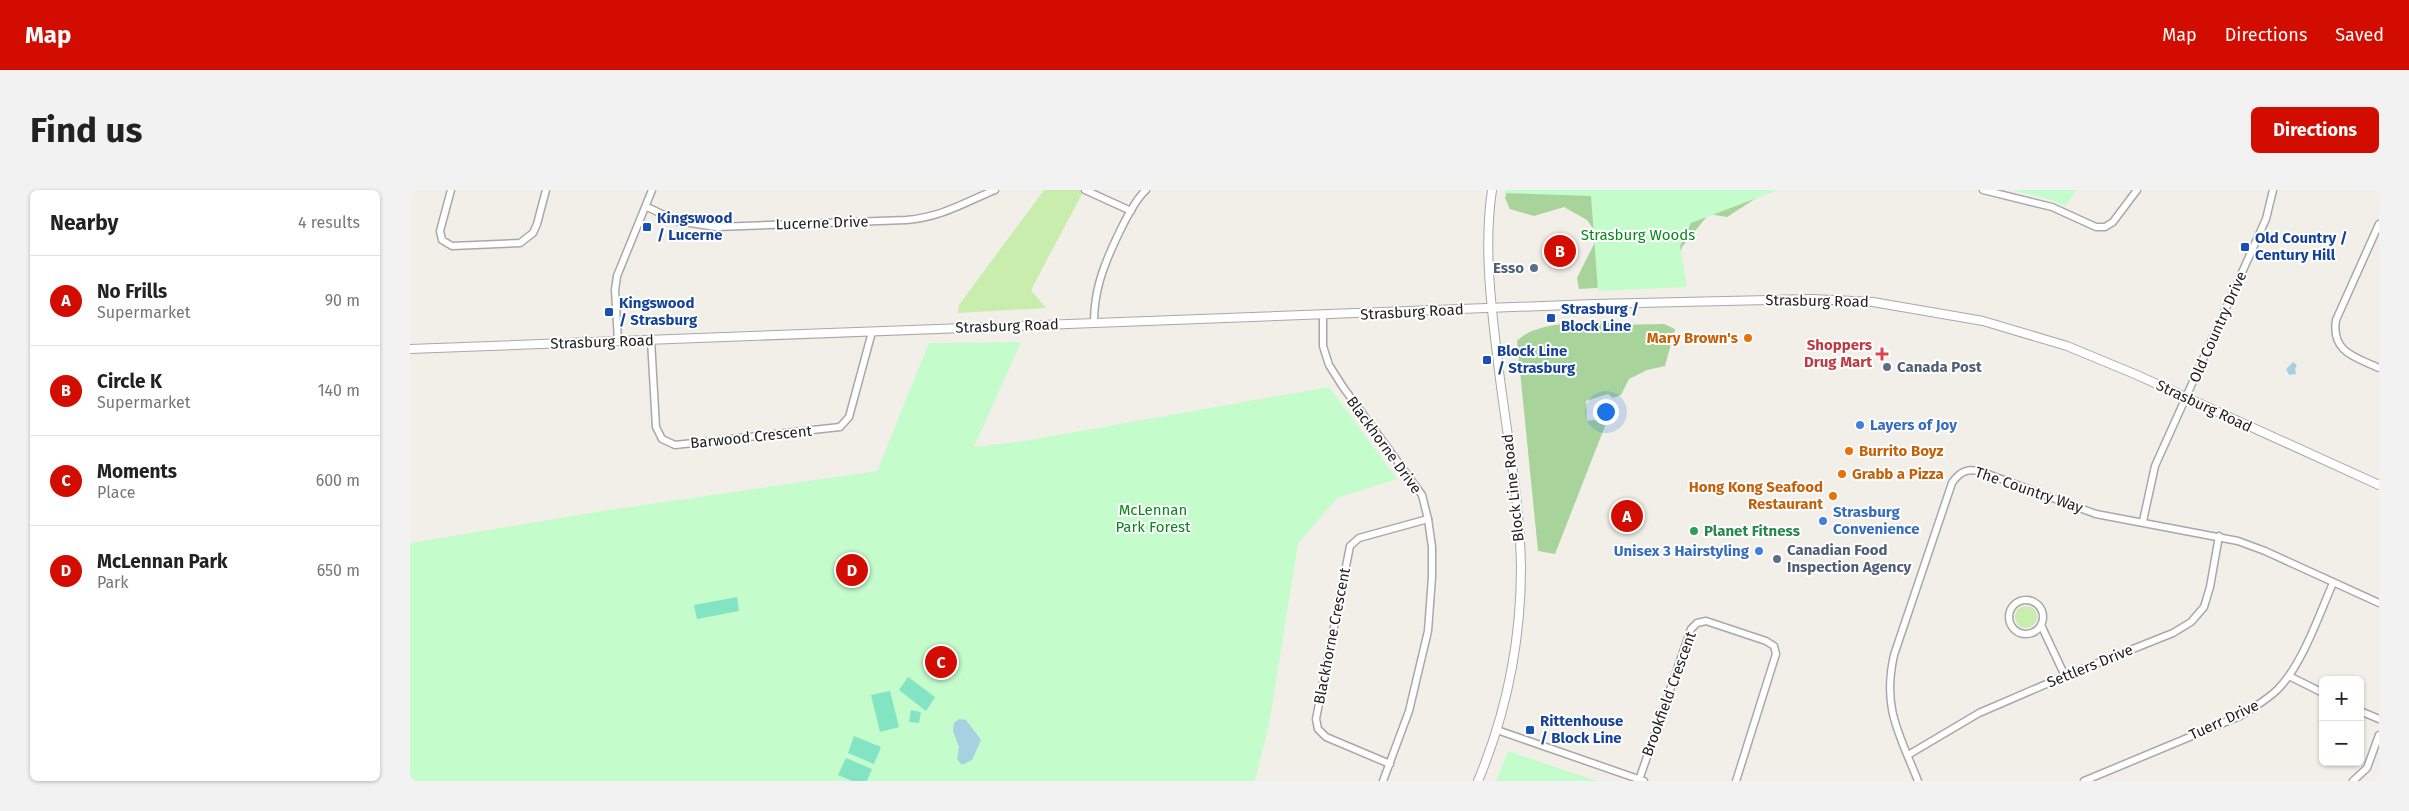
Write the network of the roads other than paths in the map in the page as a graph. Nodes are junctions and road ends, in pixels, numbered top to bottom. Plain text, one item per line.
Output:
1 (451, 190) edge
2 (546, 190) edge
3 (652, 190) edge
4 (996, 190) edge
5 (1085, 190) edge
6 (1146, 190) edge
7 (1492, 190) edge
8 (1983, 190) edge
9 (2138, 190) edge
10 (2273, 190) edge
11 (647, 207) junction
12 (1131, 210) junction
13 (2379, 224) edge
14 (2376, 237) edge
15 (1492, 308) junction
16 (1323, 316) junction
17 (1094, 322) junction
18 (872, 332) junction
19 (651, 340) junction
20 (618, 342) junction
21 (410, 350) edge
22 (2379, 368) edge
23 (2186, 398) junction
24 (2379, 485) edge
25 (1428, 519) junction
26 (2143, 522) junction
27 (2219, 536) junction
28 (2334, 583) junction
29 (2379, 604) edge
30 (2041, 625) junction
31 (2065, 676) junction
32 (2289, 676) junction
33 (2319, 691) edge
34 (2364, 713) edge
35 (2379, 719) edge
36 (1498, 730) junction
37 (2379, 735) edge
38 (1908, 755) junction
39 (1390, 764) junction
40 (1641, 780) edge
41 (2087, 780) edge
42 (1383, 781) edge
43 (1478, 781) edge
44 (1736, 781) edge
45 (1918, 781) edge
46 (2354, 781) edge

1 - 2 street
3 - 11 street
4 - 11 street, Lucerne Drive
5 - 12 street
6 - 12 street
7 - 15 street, Block Line Road
8 - 9 street
10 - 23 street, Old Country Drive
11 - 20 street
12 - 17 street
13 - 14 street
14 - 22 street
15 - 16 street, Strasburg Road
15 - 23 street, Strasburg Road
15 - 36 street, Block Line Road
16 - 17 street, Strasburg Road
16 - 25 street, Blackhorne Drive
17 - 18 street, Strasburg Road
18 - 19 street, Strasburg Road
18 - 19 street, Barwood Crescent
19 - 20 street, Strasburg Road
20 - 21 street, Strasburg Road
23 - 24 street, Strasburg Road
23 - 26 street, Old Country Drive
25 - 39 street, Blackhorne Drive
25 - 39 street, Blackhorne Crescent
26 - 27 street, The Country Way
26 - 38 street, The Country Way
27 - 28 street, The Country Way
27 - 31 street, Settlers Drive
28 - 29 street, The Country Way
28 - 32 street, Tuerr Drive
30 - 30 street
30 - 31 street
31 - 38 street, Settlers Drive
32 - 33 street
32 - 41 street, Tuerr Drive
34 - 35 street
36 - 40 street
36 - 43 street, Block Line Road
37 - 46 street
38 - 45 street, The Country Way
39 - 42 street, Blackhorne Drive
40 - 44 street, Brookfield Crescent

